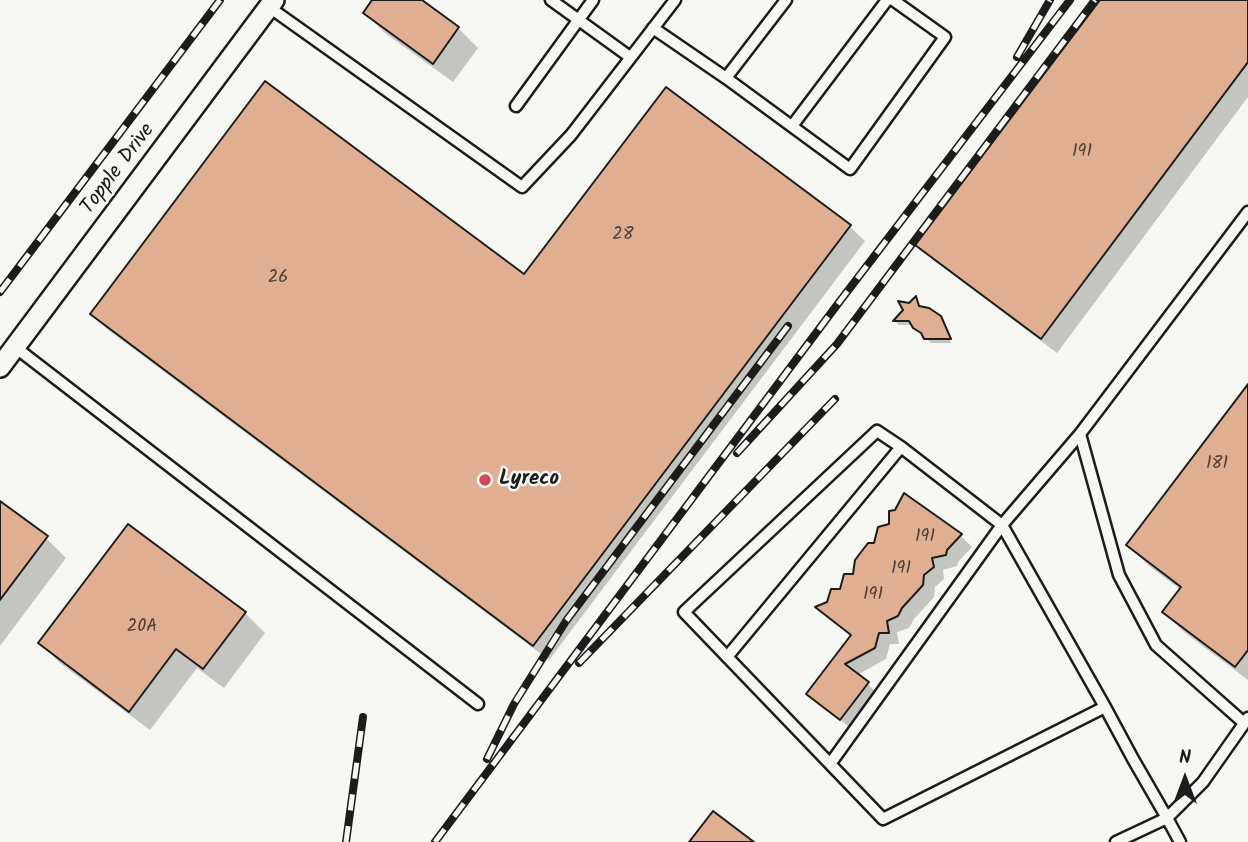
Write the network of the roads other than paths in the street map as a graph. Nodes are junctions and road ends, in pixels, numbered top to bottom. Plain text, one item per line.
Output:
1 (551, 0) edge
2 (593, 0) edge
3 (675, 0) edge
4 (786, 0) edge
5 (887, 0) edge
6 (893, 0) edge
7 (272, 4) edge
8 (579, 20) junction
9 (653, 28) junction
10 (630, 57) junction
11 (726, 78) junction
12 (516, 106) dead end
13 (792, 126) junction
14 (1248, 212) edge
15 (15, 347) junction
16 (0, 367) edge
17 (1080, 434) junction
18 (901, 447) junction
19 (1002, 525) junction
20 (727, 657) junction
21 (478, 704) dead end
22 (1105, 707) junction
23 (1246, 720) edge
24 (830, 764) junction
25 (1167, 818) junction
26 (1116, 842) edge
27 (1180, 842) edge

1 - 8 lane
2 - 8 lane
3 - 9 lane
4 - 11 lane
5 - 13 lane
6 - 13 lane
7 - 10 lane
7 - 15 street, Topple Drive
8 - 10 lane
8 - 12 lane
9 - 10 lane
9 - 11 lane
11 - 13 lane
14 - 17 lane
15 - 16 street, Topple Drive
15 - 21 lane
17 - 19 lane
17 - 23 lane
18 - 19 lane
18 - 20 lane
18 - 20 lane
19 - 22 lane
19 - 24 lane
20 - 24 lane
22 - 24 lane
22 - 25 lane
23 - 25 lane
25 - 26 lane
25 - 27 lane

